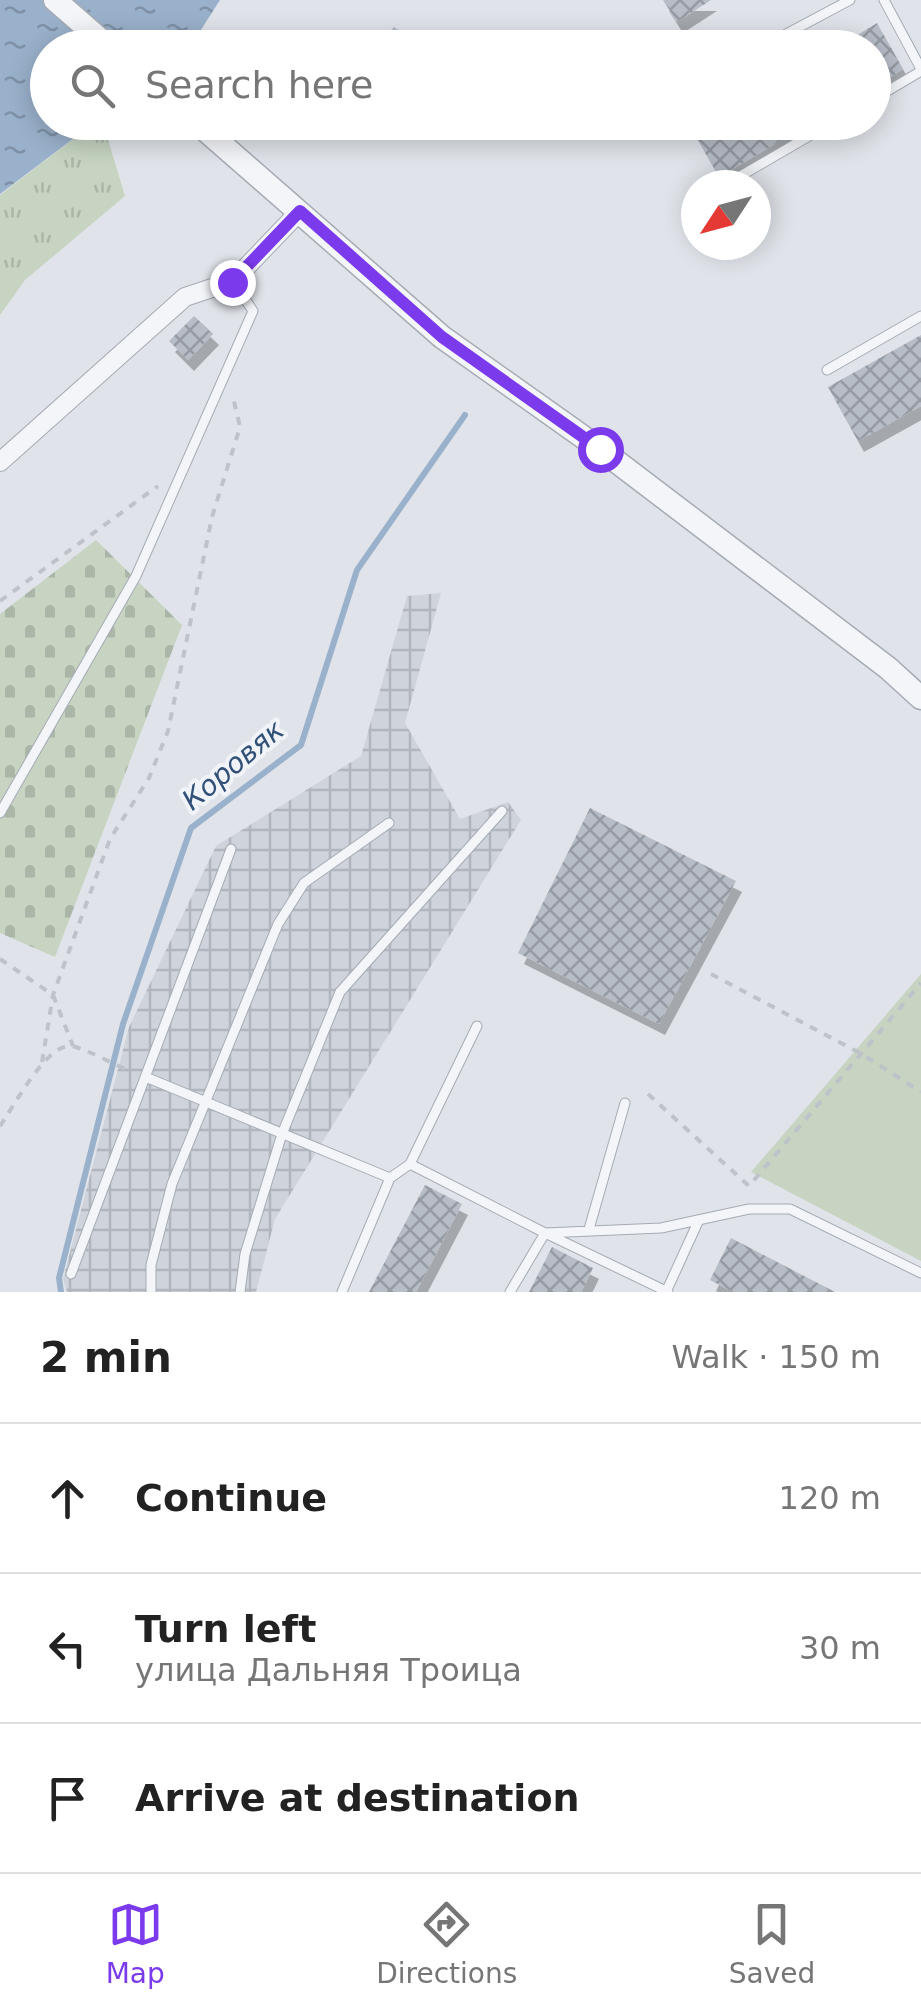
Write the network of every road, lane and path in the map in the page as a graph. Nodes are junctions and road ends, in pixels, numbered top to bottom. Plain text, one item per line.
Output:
1 (56, 0) edge
2 (850, 0) edge
3 (884, 0) edge
4 (90, 30) edge
5 (794, 30) edge
6 (921, 70) edge
7 (891, 89) edge
8 (216, 140) edge
9 (801, 140) edge
10 (750, 170) edge
11 (300, 211) junction
12 (232, 282) junction
13 (921, 316) edge
14 (828, 370) dead end
15 (227, 371) junction
16 (0, 462) edge
17 (186, 466) junction
18 (0, 601) edge
19 (921, 698) edge
20 (502, 811) dead end
21 (0, 813) edge
22 (389, 823) dead end
23 (231, 849) dead end
24 (0, 959) edge
25 (711, 974) dead end
26 (921, 983) edge
27 (53, 994) junction
28 (478, 1026) dead end
29 (72, 1046) junction
30 (860, 1053) junction
31 (42, 1062) junction
32 (148, 1078) junction
33 (921, 1092) edge
34 (648, 1094) dead end
35 (202, 1101) junction
36 (625, 1103) dead end
37 (0, 1126) edge
38 (282, 1134) junction
39 (410, 1164) junction
40 (390, 1178) junction
41 (698, 1222) junction
42 (589, 1230) junction
43 (545, 1233) junction
44 (921, 1273) edge
45 (71, 1274) dead end
46 (152, 1292) edge
47 (240, 1292) edge
48 (342, 1292) edge
49 (510, 1292) edge
50 (667, 1292) edge

1 - 4 street
2 - 5 lane
3 - 6 lane
6 - 7 lane
8 - 11 street
9 - 10 lane
11 - 12 street
11 - 19 street
12 - 15 lane
12 - 16 street
13 - 14 lane
15 - 17 lane
15 - 27 path
17 - 18 path
17 - 21 lane
20 - 38 lane
22 - 35 lane
23 - 32 lane
24 - 27 path
25 - 30 path
26 - 30 path
27 - 29 path
27 - 31 path
28 - 39 lane
29 - 31 path
29 - 32 path
30 - 33 path
30 - 34 path
31 - 37 path
32 - 35 lane
32 - 45 lane
35 - 38 lane
35 - 46 lane
36 - 42 lane
38 - 40 lane
38 - 47 lane
39 - 40 lane
39 - 43 lane
40 - 48 lane
41 - 42 lane
41 - 44 lane
41 - 50 lane
42 - 43 lane
43 - 49 lane
43 - 50 lane

